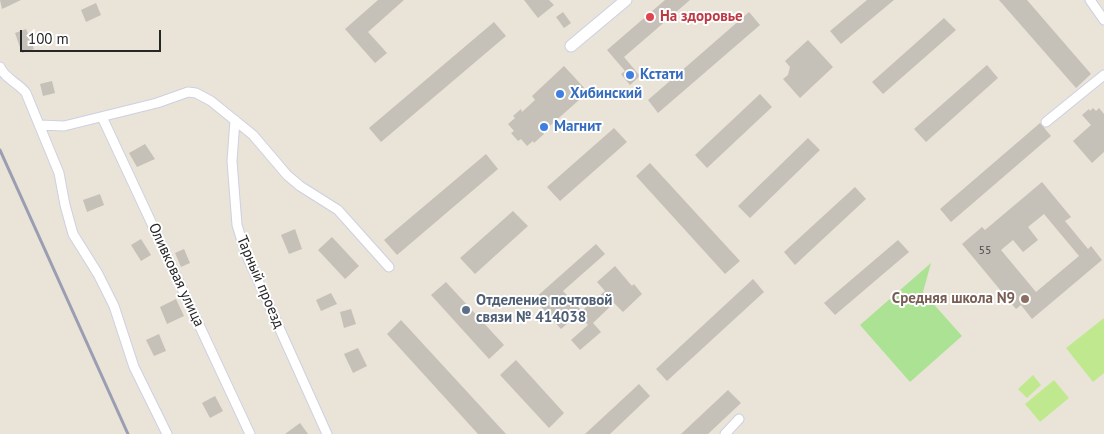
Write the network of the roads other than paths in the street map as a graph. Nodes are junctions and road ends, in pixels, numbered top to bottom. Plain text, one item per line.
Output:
1 (626, 0) edge
2 (1090, 0) edge
3 (1104, 20) edge
4 (571, 46) dead end
5 (0, 68) edge
6 (1104, 75) edge
7 (102, 117) junction
8 (235, 120) junction
9 (1046, 122) dead end
10 (40, 125) junction
11 (389, 268) dead end
12 (740, 419) dead end
13 (167, 434) edge
14 (250, 434) edge
15 (327, 434) edge
16 (724, 434) edge

1 - 4 street
2 - 3 street
5 - 10 street
6 - 9 street
7 - 8 street
7 - 10 street
7 - 14 street, Оливковая улица
8 - 11 street
8 - 15 street, Тарный проезд
10 - 13 street
12 - 16 street

